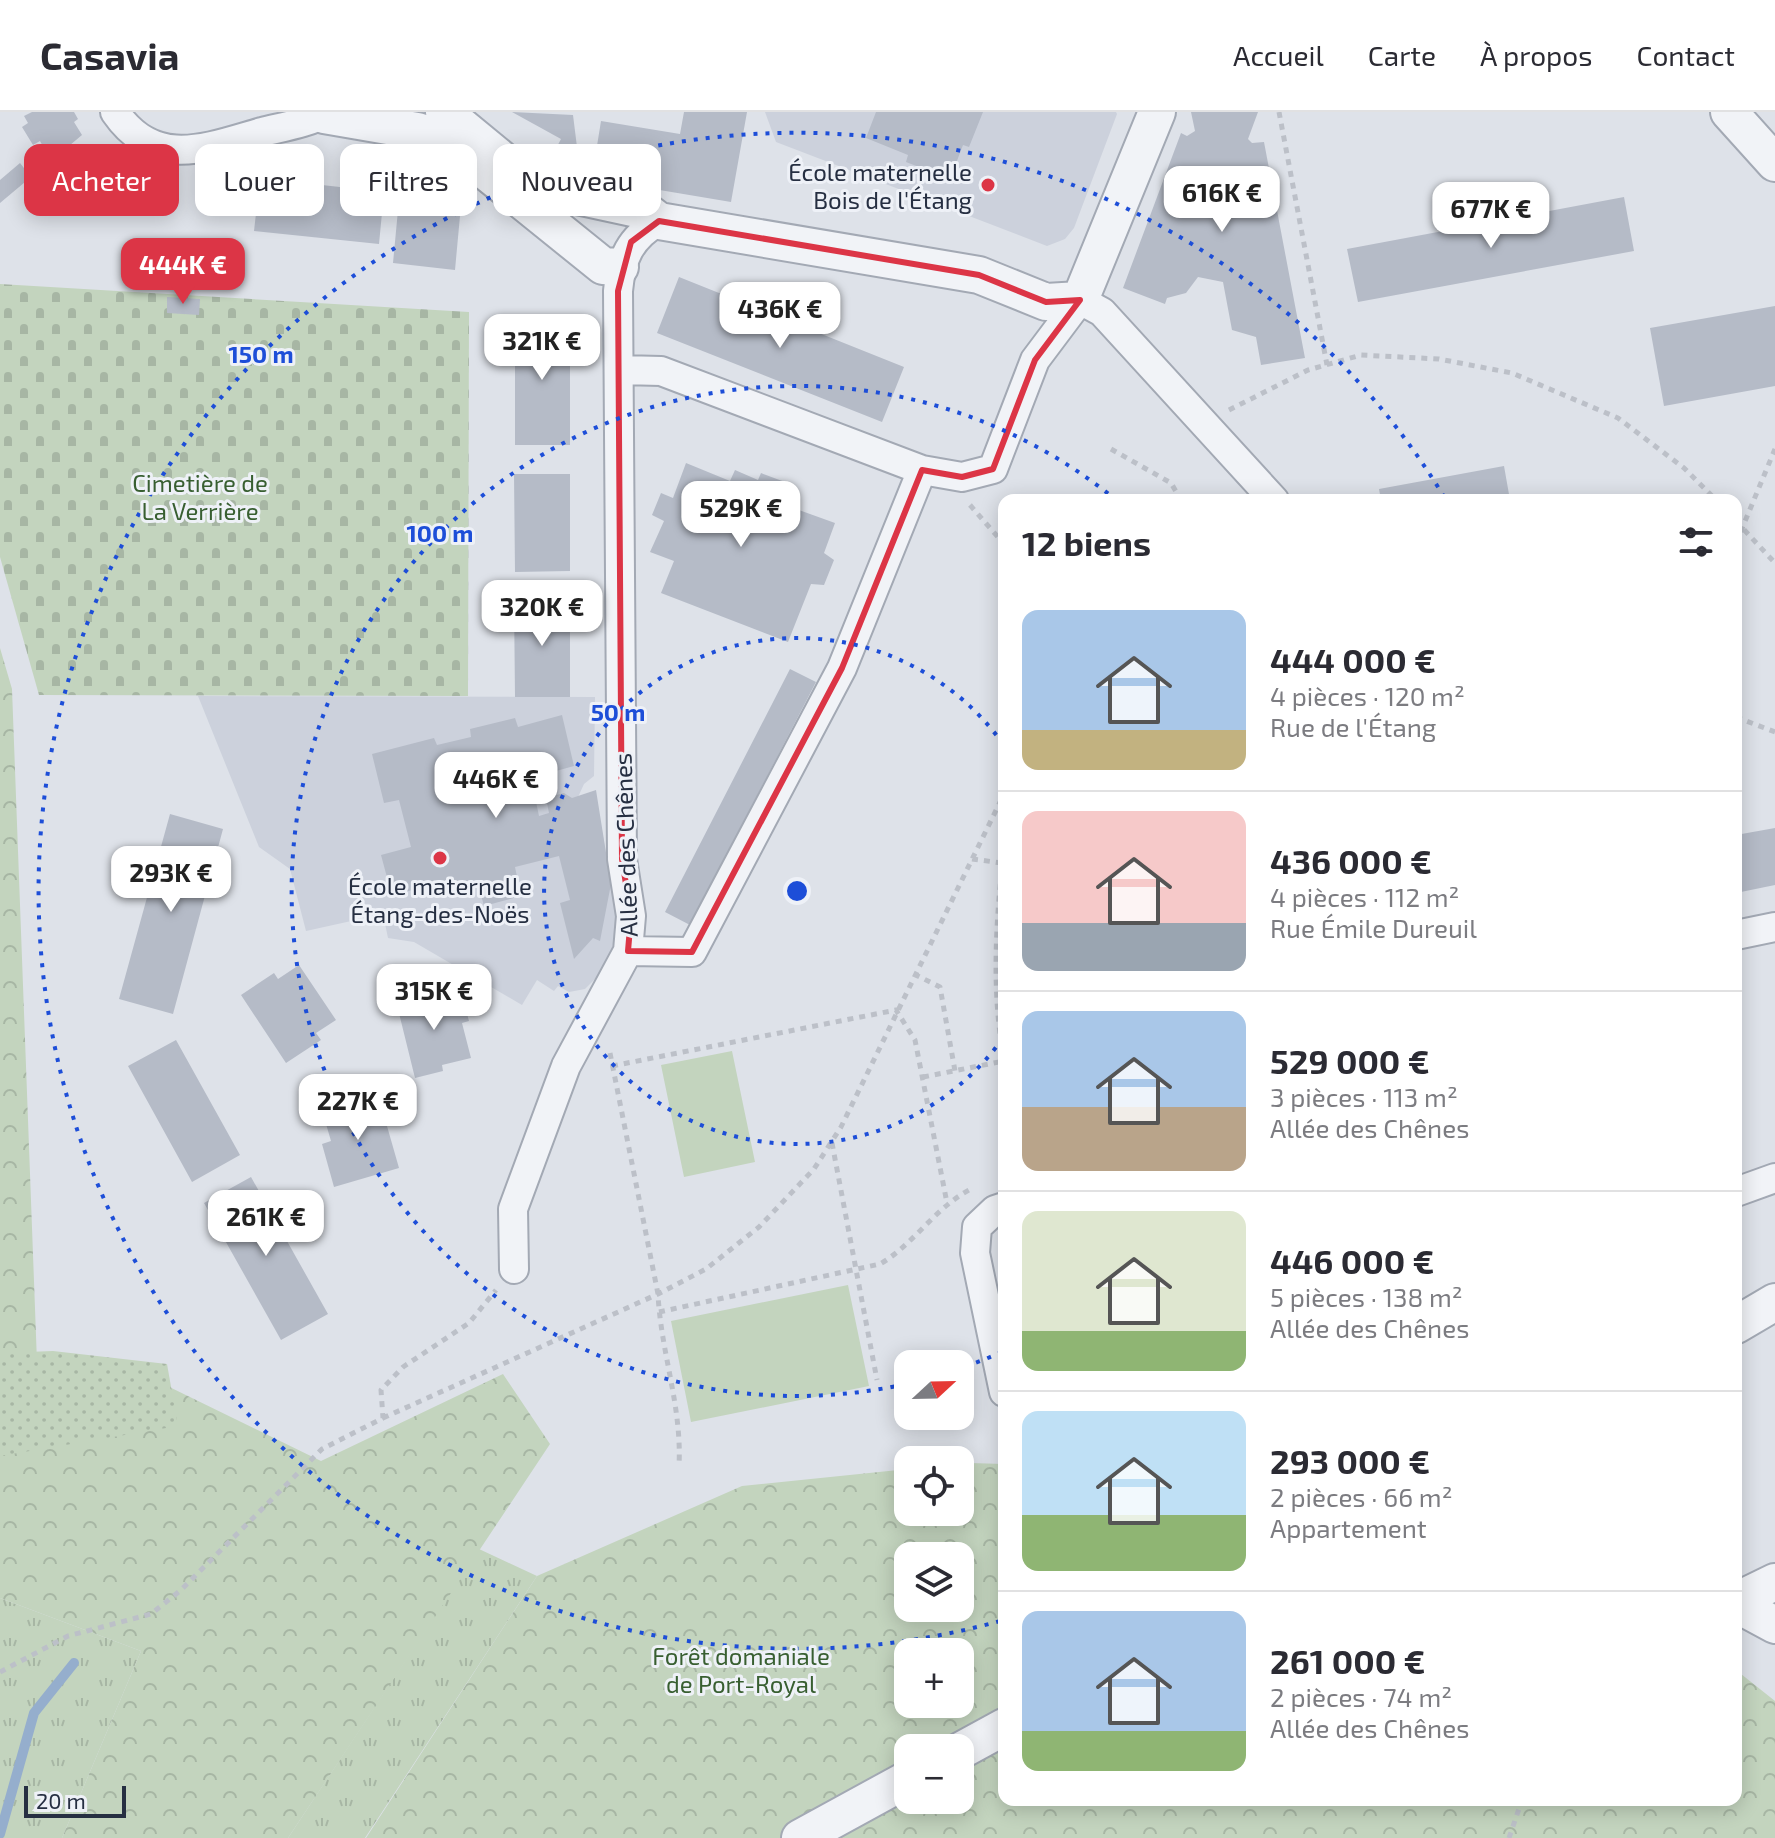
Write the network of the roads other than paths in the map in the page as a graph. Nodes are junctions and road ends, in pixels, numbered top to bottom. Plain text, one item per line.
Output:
1 (115, 112) edge
2 (444, 112) edge
3 (1157, 112) edge
4 (1729, 112) edge
5 (326, 113) edge
6 (1775, 163) edge
7 (659, 221) junction
8 (620, 267) junction
9 (1080, 300) junction
10 (621, 370) junction
11 (922, 470) junction
12 (1268, 494) edge
13 (1775, 927) edge
14 (1742, 934) edge
15 (628, 951) junction
16 (1775, 1178) edge
17 (1742, 1190) edge
18 (998, 1209) edge
19 (514, 1269) road end
20 (1775, 1302) edge
21 (1742, 1321) edge
22 (998, 1363) edge
23 (1775, 1582) edge
24 (1742, 1600) edge
25 (1742, 1606) edge
26 (1775, 1625) edge
27 (998, 1730) edge
28 (974, 1743) edge
29 (894, 1787) edge
30 (800, 1838) edge

1 - 5 street
2 - 7 street
3 - 9 street
4 - 6 street
5 - 8 street
7 - 8 street
7 - 9 street
8 - 10 street, Allée des Chênes
9 - 11 street
9 - 12 street
10 - 11 street
10 - 15 street, Allée des Chênes
11 - 15 street
13 - 14 street
15 - 19 street, Allée des Chênes
16 - 17 street
18 - 22 street
20 - 21 street
23 - 24 street
25 - 26 street
27 - 28 street
29 - 30 street

